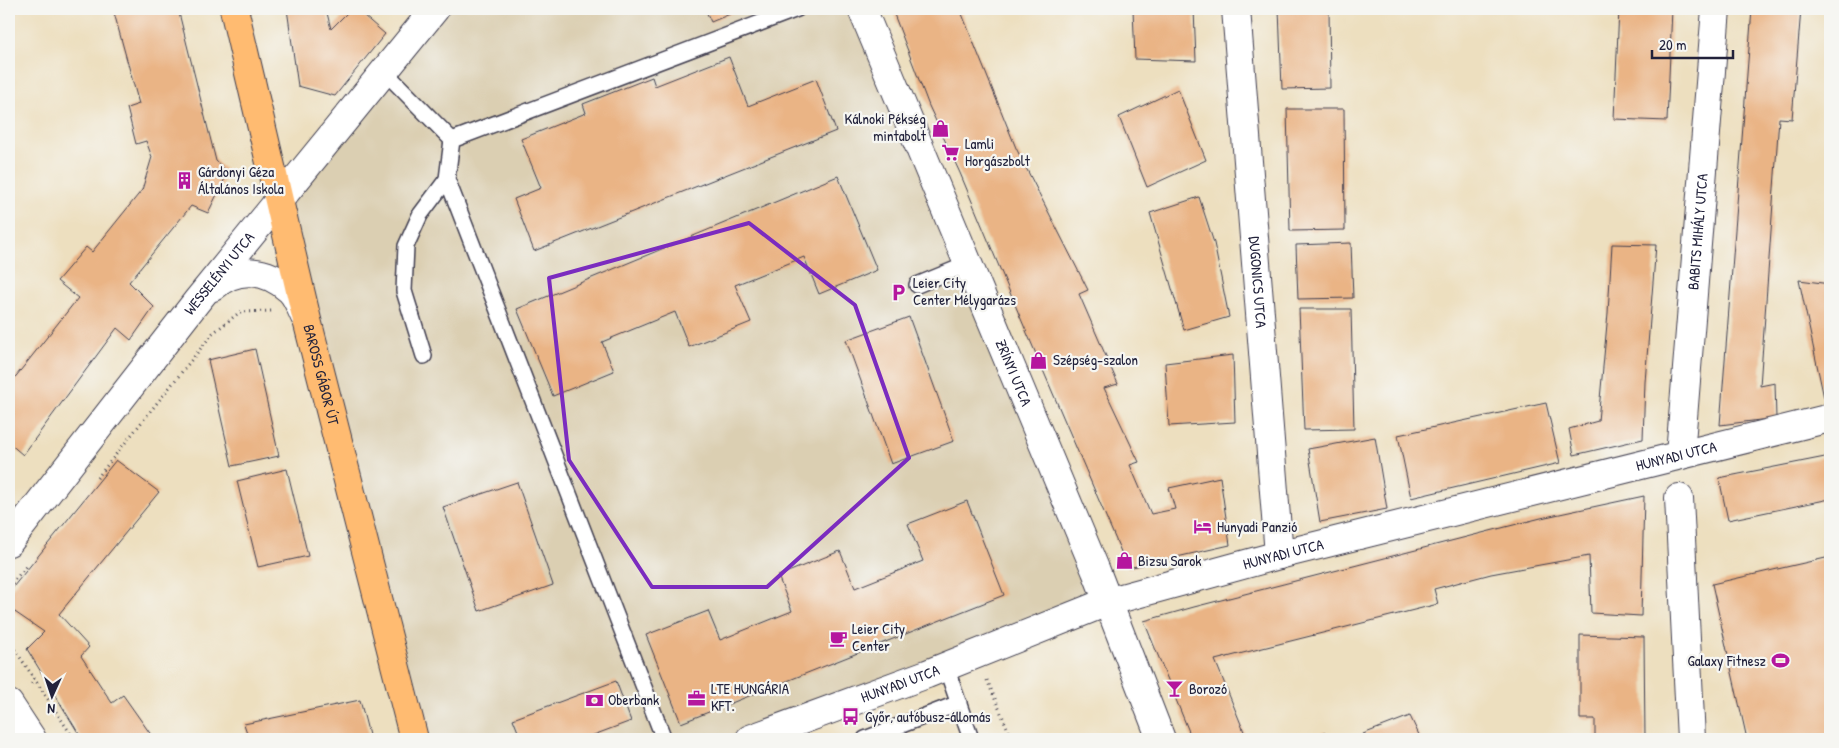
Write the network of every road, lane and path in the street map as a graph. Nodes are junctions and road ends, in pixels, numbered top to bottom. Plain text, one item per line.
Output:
1 (234, 9) edge
2 (435, 9) edge
3 (797, 9) edge
4 (862, 9) edge
5 (1236, 9) edge
6 (1716, 9) edge
7 (384, 71) junction
8 (452, 140) junction
9 (447, 178) junction
10 (278, 201) junction
11 (968, 264) junction
12 (917, 285) dead end
13 (197, 301) junction
14 (273, 311) dead end
15 (307, 320) junction
16 (424, 356) dead end
17 (1830, 418) edge
18 (1680, 455) junction
19 (96, 480) dead end
20 (1679, 498) dead end
21 (9, 542) edge
22 (1279, 556) junction
23 (27, 564) dead end
24 (9, 587) edge
25 (1107, 602) junction
26 (9, 641) edge
27 (946, 667) junction
28 (985, 674) dead end
29 (34, 678) junction
30 (959, 703) junction
31 (13, 711) edge
32 (32, 739) edge
33 (74, 739) edge
34 (414, 739) edge
35 (664, 739) edge
36 (750, 739) edge
37 (866, 739) edge
38 (971, 739) edge
39 (1012, 739) edge
40 (1161, 739) edge
41 (1691, 739) edge

1 - 10 main road, BAROSS GÁBOR ÚT
2 - 7 street, WESSELÉNYI UTCA
3 - 8 lane
4 - 11 street, ZRÍNYI UTCA
5 - 22 street, DUGONICS UTCA
6 - 18 street, BABITS MIHÁLY UTCA
7 - 8 lane
7 - 10 street, WESSELÉNYI UTCA
8 - 9 lane
9 - 16 lane
9 - 35 lane
10 - 13 street, WESSELÉNYI UTCA
10 - 15 main road, BAROSS GÁBOR ÚT
11 - 12 lane
11 - 25 street, ZRÍNYI UTCA
13 - 15 street
13 - 21 street, WESSELÉNYI UTCA
14 - 19 path
15 - 34 main road, BAROSS GÁBOR ÚT
17 - 18 street, HUNYADI UTCA
18 - 22 street, HUNYADI UTCA
20 - 41 street
22 - 25 street, HUNYADI UTCA
23 - 24 path
25 - 27 street, HUNYADI UTCA
25 - 40 street, ZRÍNYI UTCA
26 - 29 path
27 - 30 lane
27 - 36 street, HUNYADI UTCA
28 - 39 path
29 - 31 path
29 - 33 path
30 - 37 lane
30 - 38 lane
31 - 32 street

